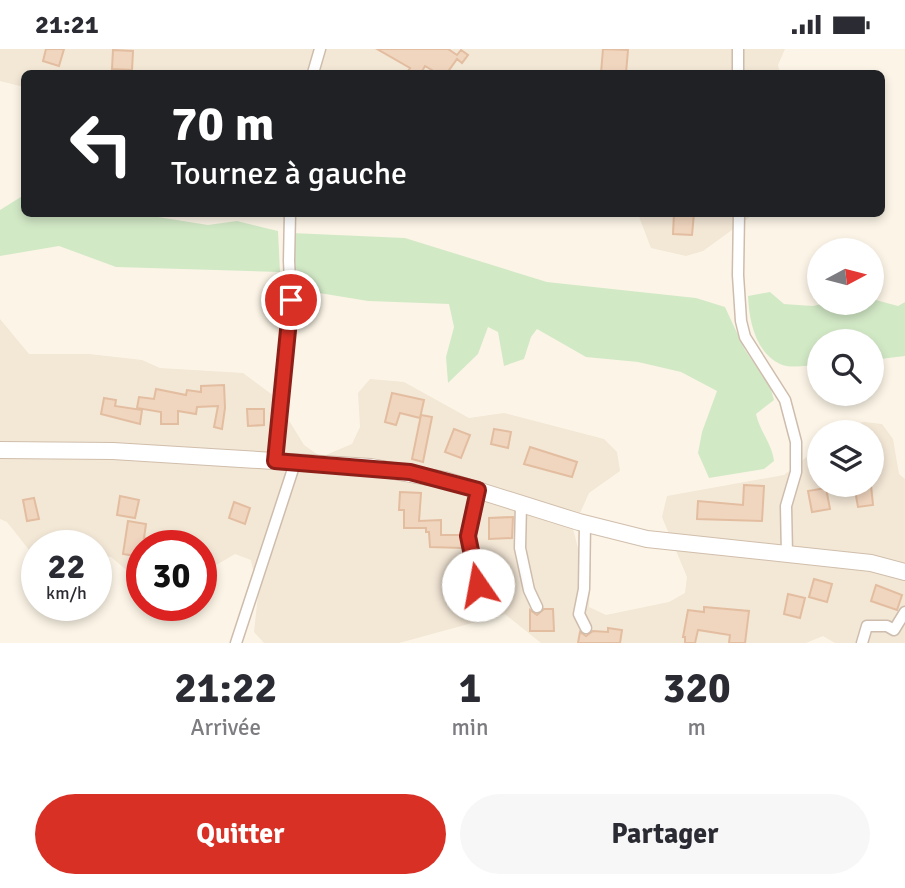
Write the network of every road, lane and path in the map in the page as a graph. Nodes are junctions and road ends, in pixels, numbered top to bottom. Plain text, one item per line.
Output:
1 (320, 49) edge
2 (738, 49) edge
3 (314, 70) edge
4 (738, 70) edge
5 (290, 217) edge
6 (738, 217) edge
7 (0, 450) edge
8 (275, 461) junction
9 (295, 463) junction
10 (478, 490) junction
11 (521, 504) junction
12 (585, 524) junction
13 (787, 555) junction
14 (905, 572) edge
15 (477, 593) dead end
16 (537, 607) dead end
17 (905, 612) edge
18 (586, 628) dead end
19 (236, 643) edge
20 (862, 643) edge

1 - 3 street
2 - 4 street
5 - 8 street
6 - 13 street
7 - 8 street
8 - 9 street
9 - 10 street
9 - 19 street
10 - 11 street
10 - 15 street
11 - 12 street
11 - 16 street
12 - 13 street
12 - 18 street
13 - 14 street
17 - 20 street

